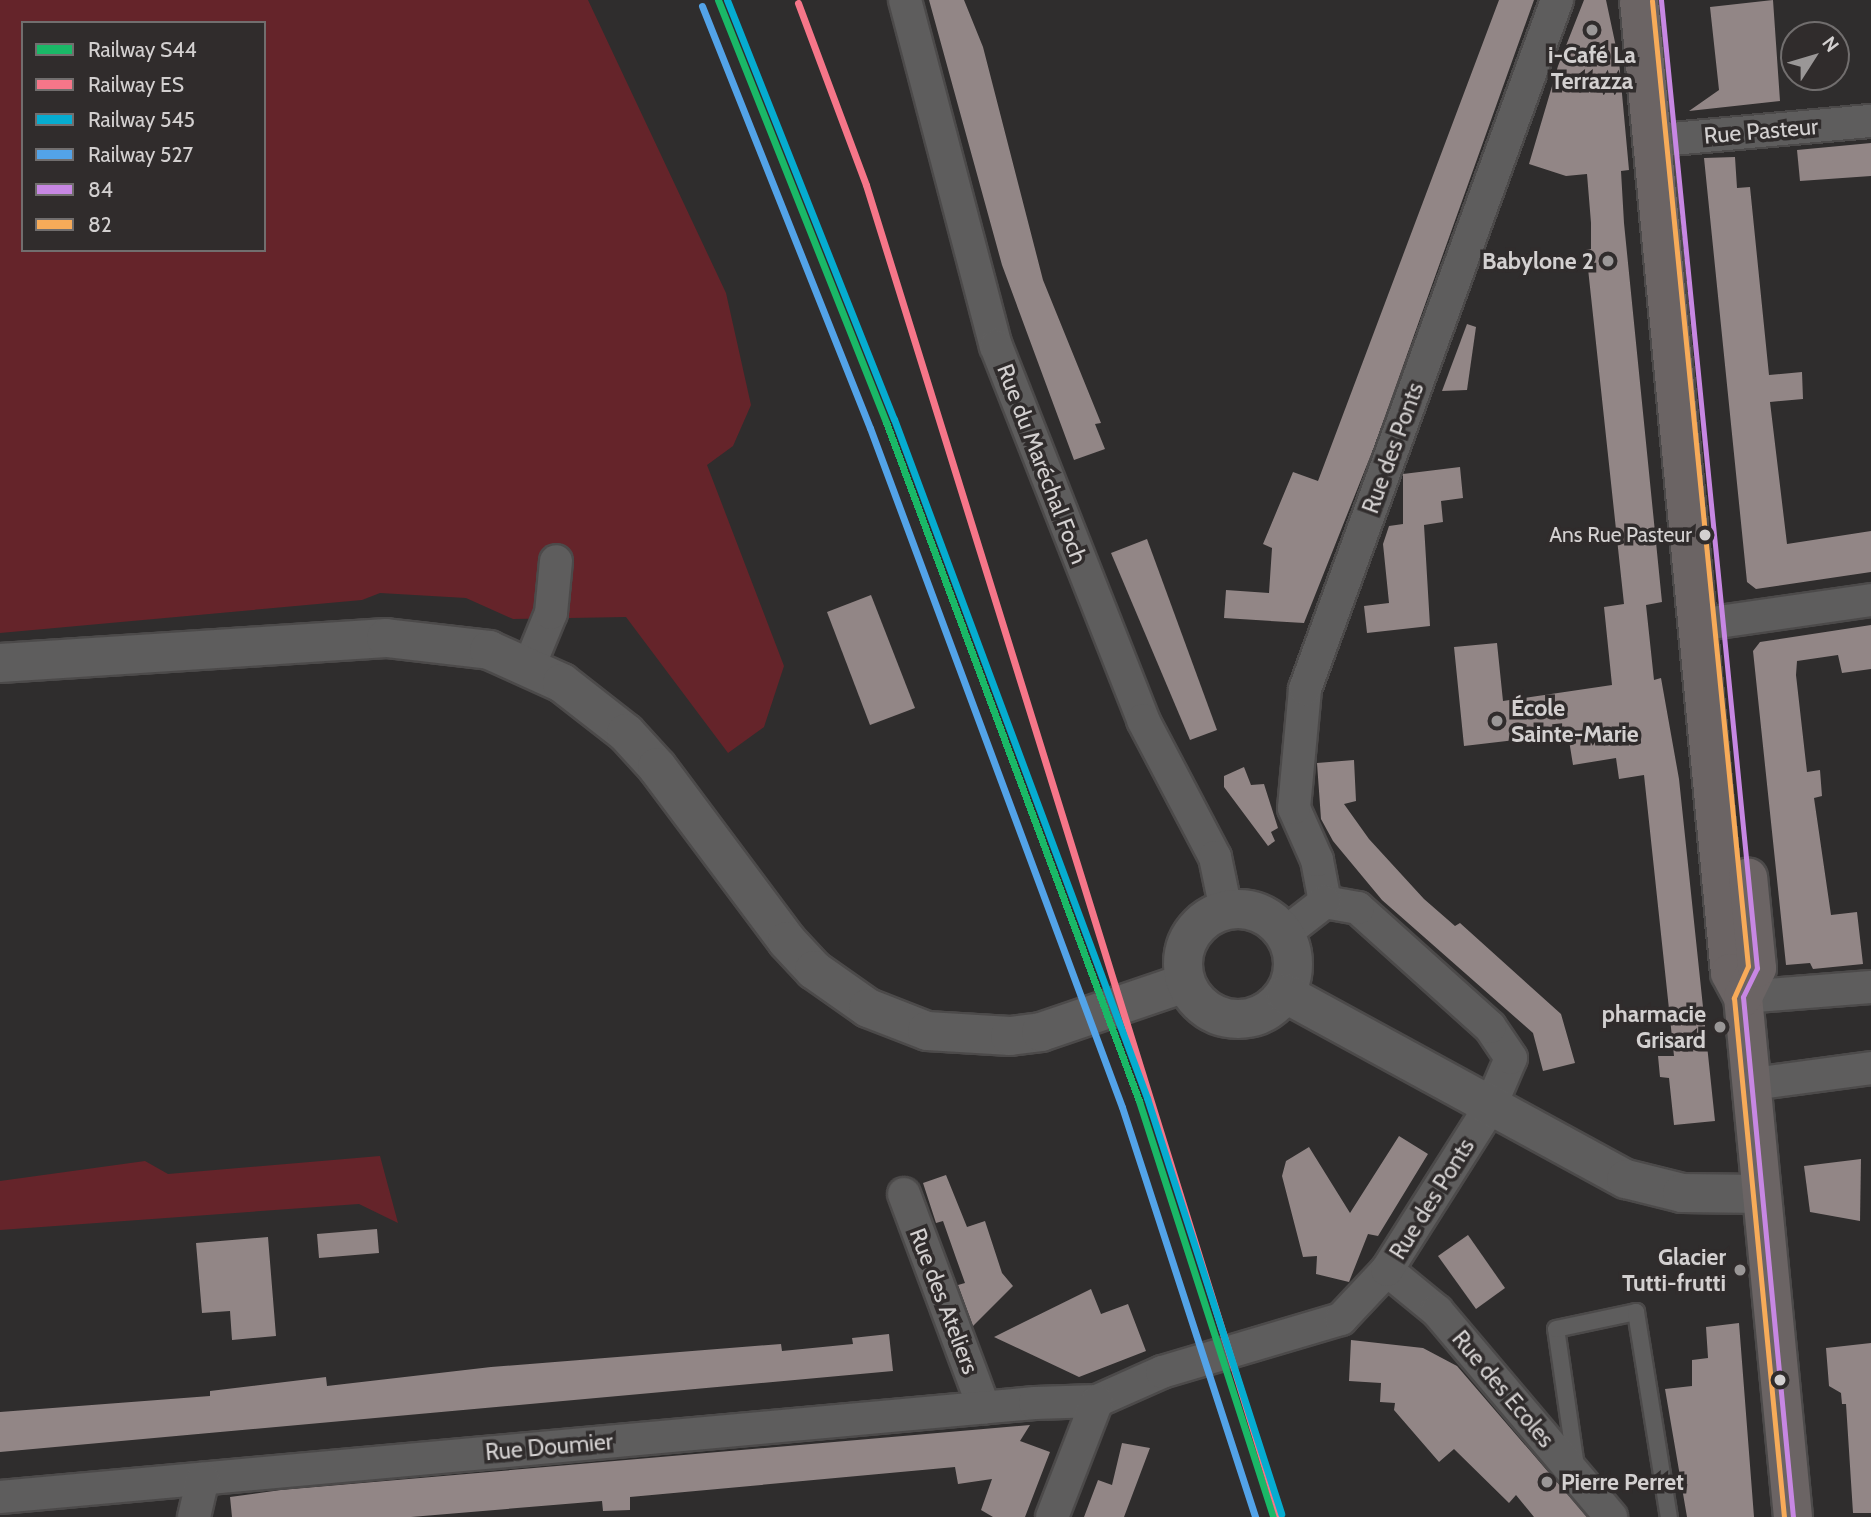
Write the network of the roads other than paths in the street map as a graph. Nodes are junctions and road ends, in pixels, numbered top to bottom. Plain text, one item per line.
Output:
1 (905, 0) edge
2 (1556, 0) edge
3 (1639, 0) edge
4 (1661, 0) edge
5 (1871, 121) edge
6 (1661, 140) junction
7 (556, 561) dead end
8 (1871, 600) edge
9 (1711, 623) junction
10 (0, 663) edge
11 (530, 664) junction
12 (1325, 902) junction
13 (1226, 910) junction
14 (1285, 933) junction
15 (1871, 987) edge
16 (1170, 988) junction
17 (1286, 994) junction
18 (1743, 997) junction
19 (1871, 1068) edge
20 (1753, 1084) junction
21 (1490, 1108) junction
22 (904, 1194) dead end
23 (1761, 1194) junction
24 (1387, 1270) junction
25 (1097, 1401) junction
26 (984, 1408) junction
27 (203, 1479) junction
28 (1578, 1479) junction
29 (0, 1497) edge
30 (194, 1517) edge
31 (1052, 1517) edge
32 (1611, 1517) edge
33 (1669, 1517) edge
34 (1793, 1517) edge

1 - 13 street, Rue du Maréchal Foch
2 - 12 street, Rue des Ponts
3 - 6 main road
4 - 6 main road
5 - 6 street, Rue Pasteur
6 - 9 main road
7 - 11 street
8 - 9 street
9 - 18 main road
10 - 11 street
11 - 16 street
12 - 14 street
12 - 21 street, Rue des Ponts
13 - 14 street
13 - 16 street
14 - 17 street
15 - 18 street
16 - 17 street
17 - 21 street
18 - 20 main road
19 - 20 street
20 - 23 main road
21 - 23 street
21 - 24 street, Rue des Ponts
22 - 26 street, Rue des Ateliers
23 - 34 main road
24 - 25 street, Rue des Ponts
24 - 28 street, Rue des Ecoles
25 - 26 street, Rue Doumier
25 - 31 street
26 - 27 street, Rue Doumier
27 - 29 street, Rue Doumier
27 - 30 street
28 - 32 street, Rue des Ecoles
28 - 33 lane

